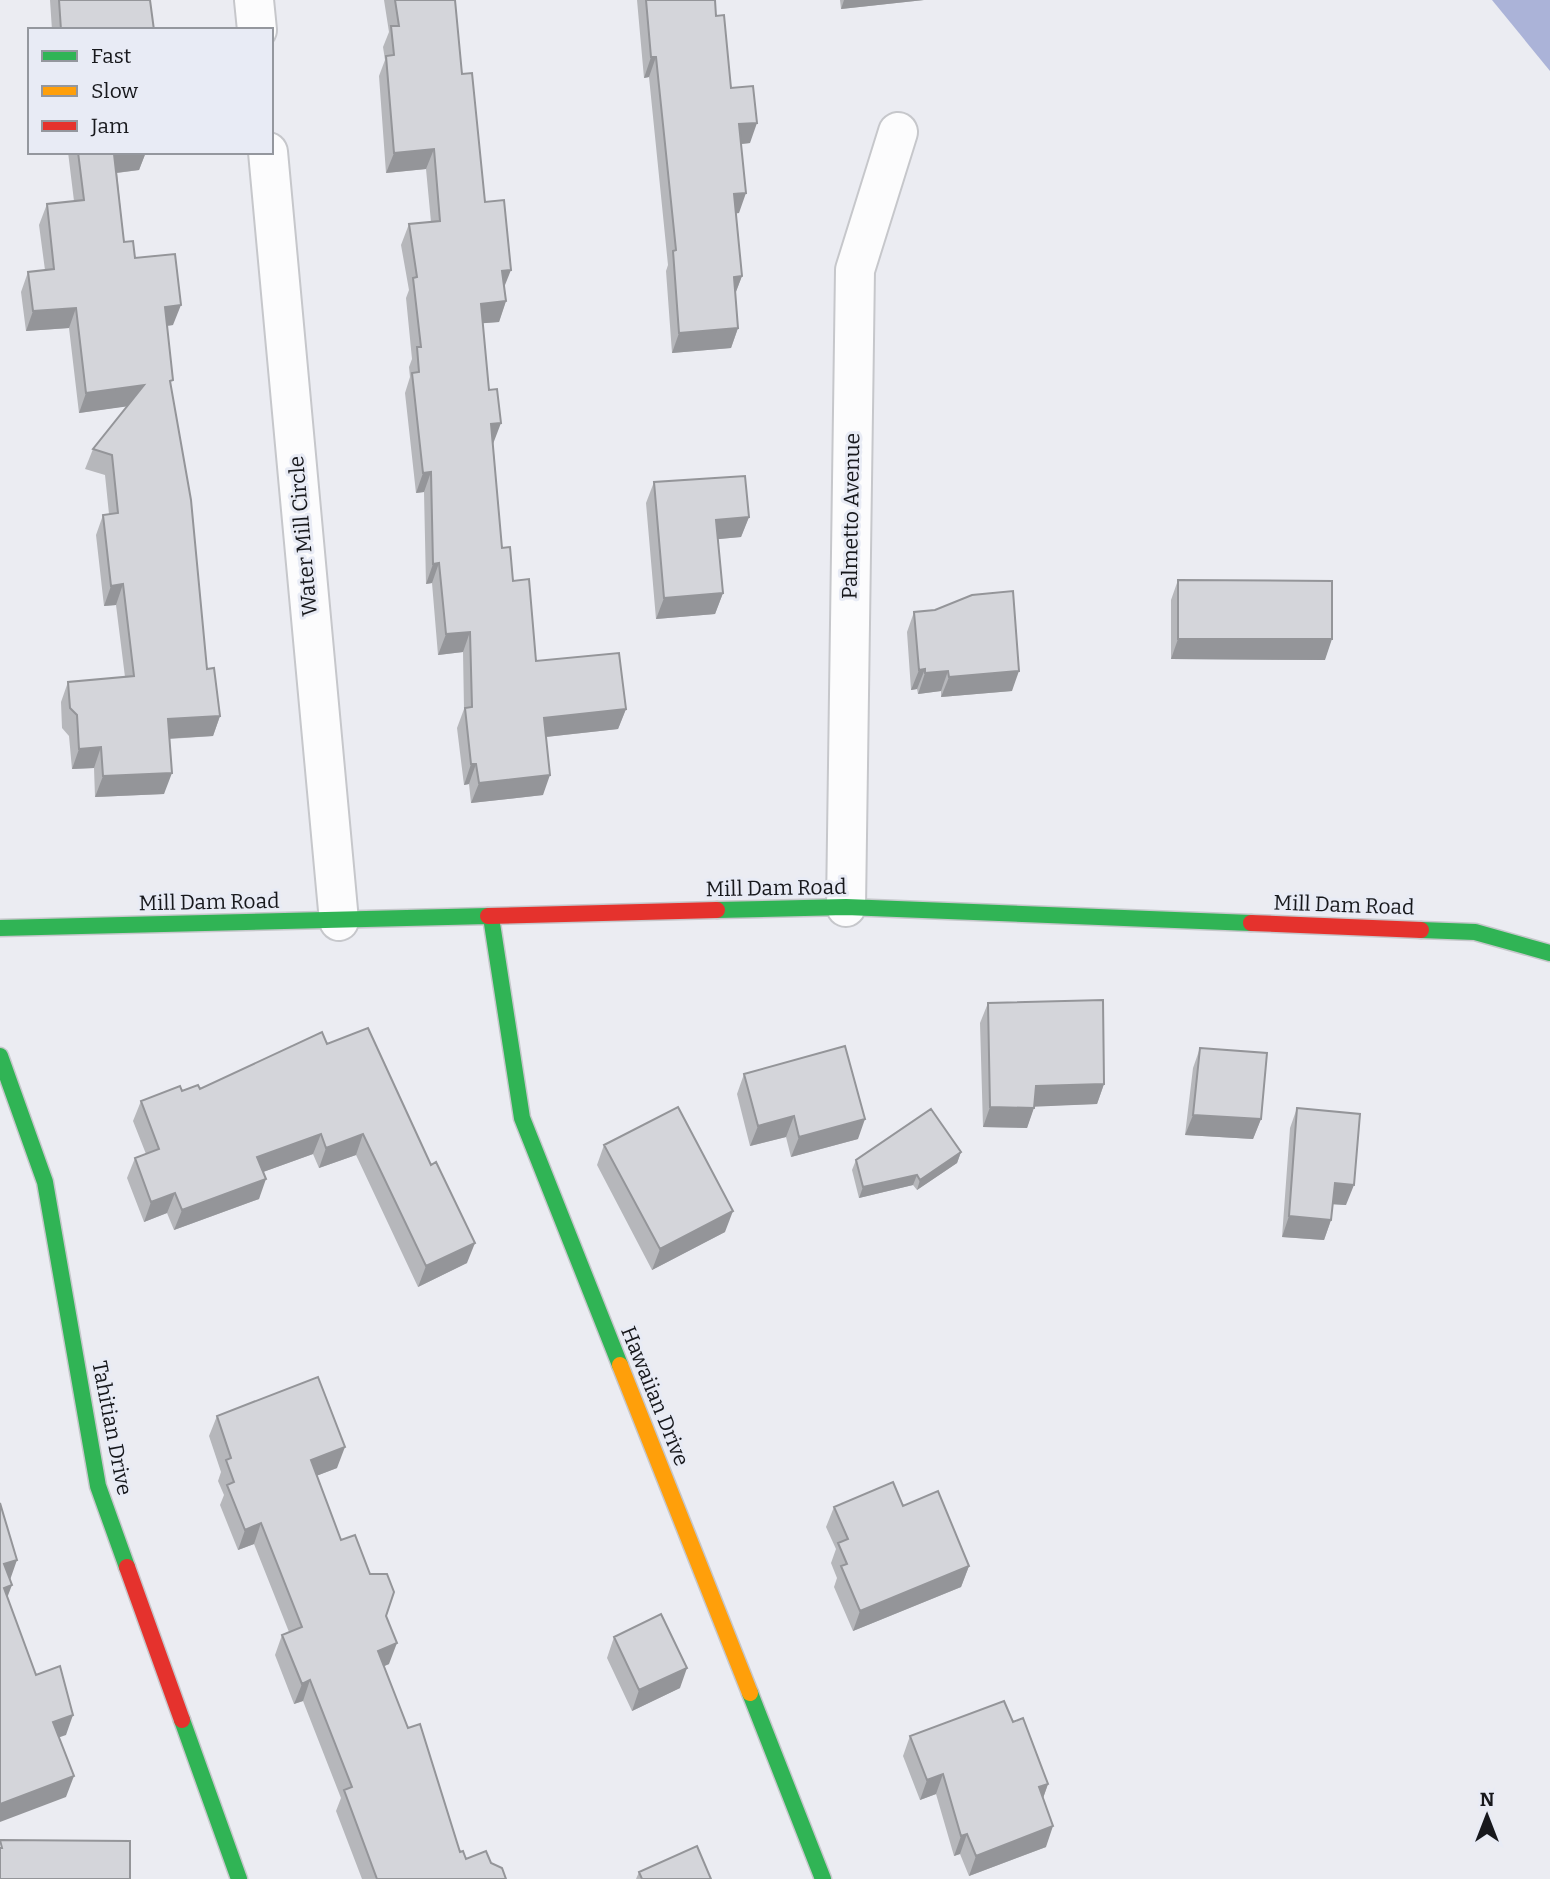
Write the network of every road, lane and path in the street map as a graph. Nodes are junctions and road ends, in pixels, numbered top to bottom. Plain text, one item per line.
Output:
1 (254, 0) edge
2 (257, 28) edge
3 (898, 132) dead end
4 (268, 154) edge
5 (846, 907) junction
6 (491, 917) junction
7 (339, 921) junction
8 (0, 928) edge
9 (1550, 953) edge
10 (0, 1056) edge
11 (239, 1879) edge
12 (823, 1879) edge

1 - 2 street
3 - 5 street, Palmetto Avenue
4 - 7 street, Water Mill Circle
5 - 6 street, Mill Dam Road
5 - 9 street, Mill Dam Road
6 - 7 street, Mill Dam Road
6 - 12 street, Hawaiian Drive
7 - 8 street, Mill Dam Road
10 - 11 street, Tahitian Drive

